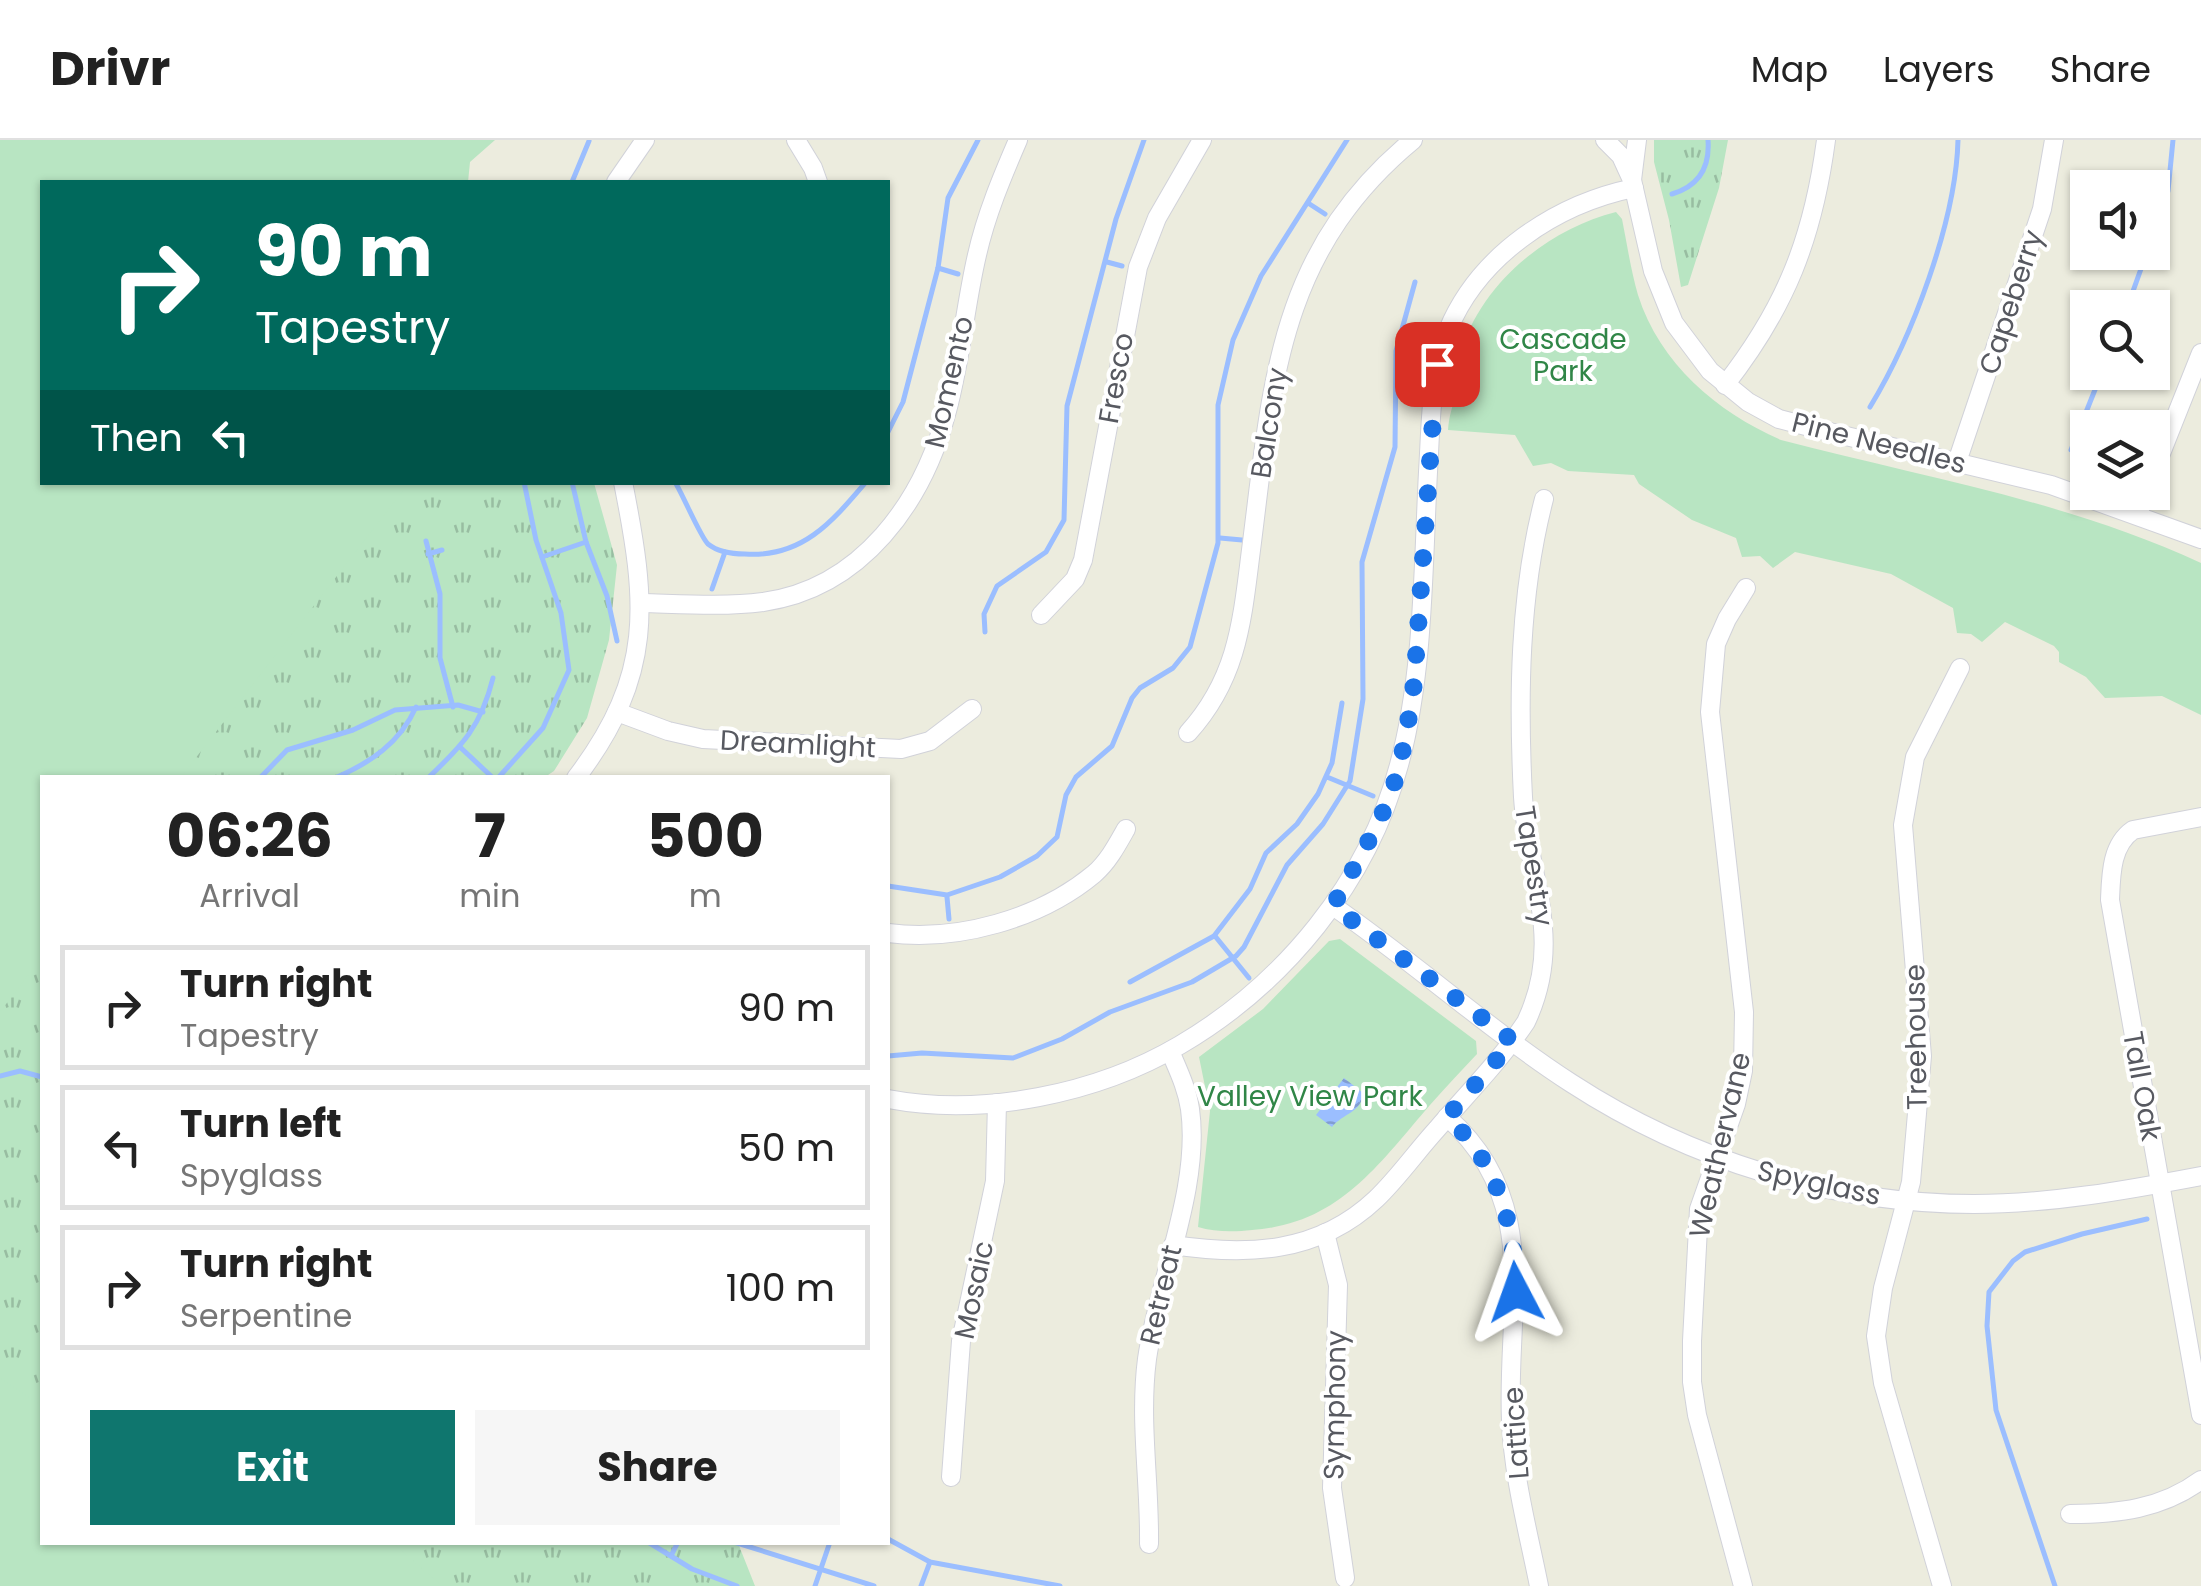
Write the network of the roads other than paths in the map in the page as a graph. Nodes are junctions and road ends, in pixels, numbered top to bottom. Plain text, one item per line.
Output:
1 (645, 140) edge
2 (796, 140) edge
3 (1018, 140) edge
4 (1202, 140) edge
5 (1413, 140) edge
6 (1605, 140) edge
7 (1636, 140) edge
8 (1826, 140) edge
9 (2054, 140) edge
10 (617, 180) edge
11 (817, 180) edge
12 (1633, 184) junction
13 (2201, 353) edge
14 (1725, 385) junction
15 (2170, 431) edge
16 (1957, 462) junction
17 (625, 485) edge
18 (1544, 498) dead end
19 (2139, 510) edge
20 (2138, 514) junction
21 (2201, 539) edge
22 (1746, 588) dead end
23 (642, 603) junction
24 (1042, 615) dead end
25 (1960, 668) dead end
26 (972, 709) dead end
27 (617, 712) junction
28 (1188, 733) dead end
29 (578, 775) edge
30 (2201, 816) edge
31 (1126, 830) dead end
32 (1333, 906) junction
33 (890, 933) edge
34 (1513, 1041) junction
35 (1170, 1051) junction
36 (890, 1099) edge
37 (998, 1103) junction
38 (1447, 1117) junction
39 (1716, 1156) junction
40 (2201, 1176) edge
41 (2160, 1184) junction
42 (1906, 1200) junction
43 (1324, 1233) junction
44 (1173, 1246) junction
45 (2201, 1415) edge
46 (951, 1477) dead end
47 (2201, 1480) edge
48 (2070, 1514) dead end
49 (1149, 1544) dead end
50 (1345, 1578) dead end
51 (1539, 1586) edge
52 (1743, 1586) edge
53 (1942, 1586) edge

1 - 10 street
2 - 11 street
3 - 23 street, Momento
4 - 24 street, Fresco
5 - 28 street, Balcony
6 - 12 street, Pine Needles
7 - 12 street, Pine Needles
8 - 14 street
9 - 16 street, Capeberry
12 - 14 street, Pine Needles
12 - 32 street
13 - 15 street
14 - 16 street, Pine Needles
16 - 20 street, Pine Needles
17 - 23 street
18 - 34 street, Tapestry
19 - 20 street
20 - 21 street, Pine Needles
22 - 39 street, Weathervane
23 - 27 street
25 - 42 street, Treehouse
26 - 27 street, Dreamlight
27 - 29 street
30 - 41 street, Tall Oak
31 - 33 street
32 - 34 street, Spyglass
32 - 35 street
34 - 38 street, Tapestry
34 - 39 street, Spyglass
35 - 37 street
35 - 44 street, Retreat
36 - 37 street
37 - 46 street, Mosaic
38 - 43 street, Tapestry
38 - 51 street, Lattice
39 - 42 street, Spyglass
39 - 52 street, Weathervane
40 - 41 street, Spyglass
41 - 42 street, Spyglass
41 - 45 street, Tall Oak
42 - 53 street, Treehouse
43 - 44 street, Tapestry
43 - 50 street, Symphony
44 - 49 street, Retreat
47 - 48 street

